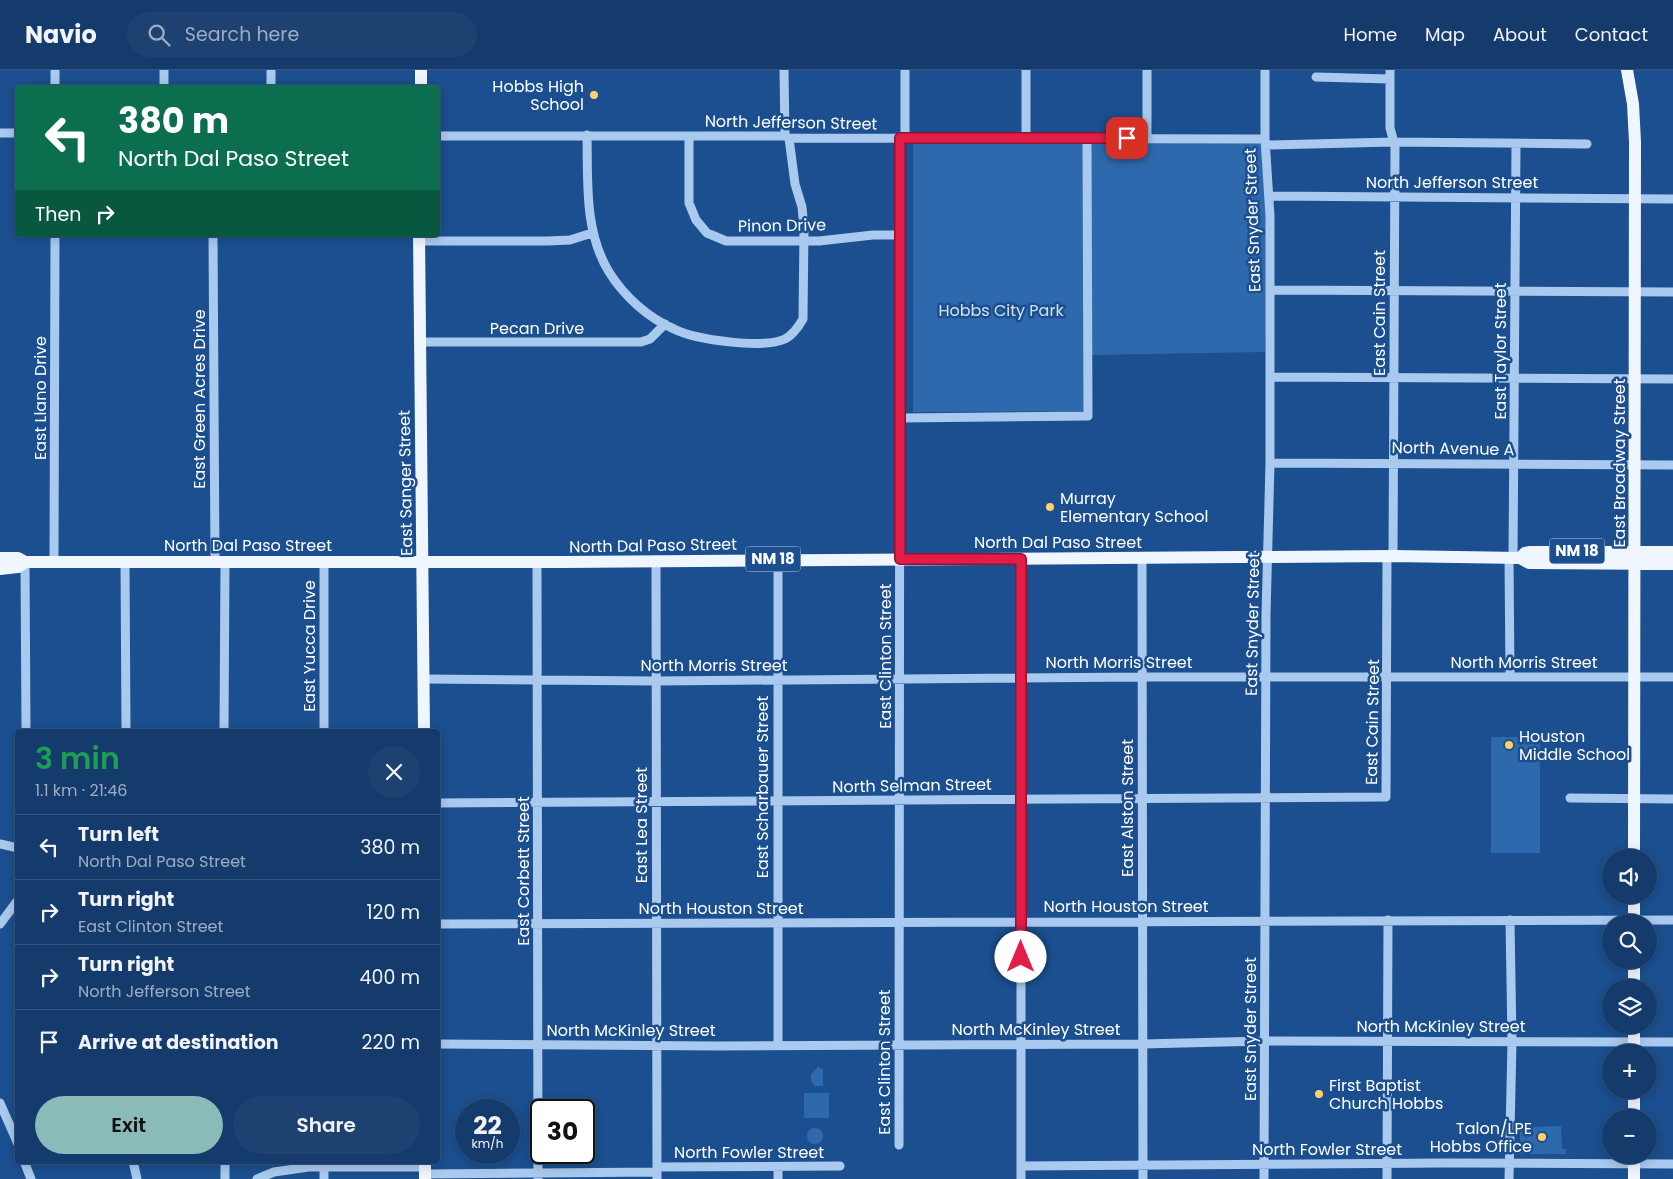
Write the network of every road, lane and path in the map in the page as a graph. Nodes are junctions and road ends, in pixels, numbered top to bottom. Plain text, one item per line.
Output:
1 (55, 70) edge
2 (164, 70) edge
3 (271, 70) edge
4 (421, 70) edge
5 (784, 70) edge
6 (905, 70) edge
7 (1026, 70) edge
8 (1147, 70) edge
9 (1265, 70) edge
10 (1627, 70) edge
11 (1390, 74) edge
12 (1316, 77) dead end
13 (55, 85) edge
14 (164, 85) edge
15 (271, 85) edge
16 (420, 85) edge
17 (0, 133) edge
18 (15, 133) edge
19 (440, 136) edge
20 (587, 136) junction
21 (689, 136) junction
22 (787, 137) junction
23 (902, 138) junction
24 (1026, 138) junction
25 (1087, 138) junction
26 (1147, 138) junction
27 (1265, 142) junction
28 (1393, 142) junction
29 (1516, 144) junction
30 (1587, 144) dead end
31 (1269, 196) junction
32 (1394, 196) junction
33 (1516, 197) junction
34 (1636, 199) junction
35 (1673, 199) edge
36 (592, 233) junction
37 (900, 235) junction
38 (55, 237) edge
39 (213, 237) edge
40 (419, 238) edge
41 (804, 241) junction
42 (1270, 290) junction
43 (1393, 290) junction
44 (1516, 291) junction
45 (1636, 292) junction
46 (1673, 292) edge
47 (665, 324) junction
48 (419, 342) junction
49 (1270, 377) junction
50 (1394, 377) junction
51 (1515, 378) junction
52 (1636, 379) junction
53 (1673, 379) edge
54 (900, 418) junction
55 (1270, 463) junction
56 (1394, 463) junction
57 (1515, 464) junction
58 (1636, 464) junction
59 (1673, 465) edge
60 (1673, 552) edge
61 (1390, 556) junction
62 (1142, 557) junction
63 (1268, 557) junction
64 (1514, 557) junction
65 (0, 558) edge
66 (1635, 558) junction
67 (778, 559) junction
68 (900, 559) junction
69 (1021, 559) junction
70 (656, 560) junction
71 (423, 561) junction
72 (25, 562) junction
73 (54, 562) junction
74 (125, 562) junction
75 (220, 562) junction
76 (324, 562) junction
77 (537, 562) junction
78 (1673, 564) edge
79 (0, 569) edge
80 (1021, 677) junction
81 (1143, 677) junction
82 (1266, 677) junction
83 (1387, 677) junction
84 (1510, 677) junction
85 (1635, 677) junction
86 (1673, 677) edge
87 (900, 678) junction
88 (424, 679) junction
89 (538, 680) junction
90 (777, 680) junction
91 (656, 681) junction
92 (26, 729) edge
93 (126, 729) edge
94 (224, 729) edge
95 (324, 729) edge
96 (424, 729) edge
97 (1266, 798) junction
98 (1386, 798) joint
99 (1570, 798) dead end
100 (1021, 799) junction
101 (1143, 799) junction
102 (1634, 799) junction
103 (1673, 799) edge
104 (899, 801) junction
105 (655, 802) junction
106 (778, 802) junction
107 (440, 803) edge
108 (537, 803) junction
109 (0, 844) edge
110 (15, 847) edge
111 (1634, 849) edge
112 (15, 904) edge
113 (1265, 920) junction
114 (1388, 920) junction
115 (1510, 920) junction
116 (1657, 920) edge
117 (1673, 920) edge
118 (1142, 921) junction
119 (1602, 921) edge
120 (899, 922) junction
121 (1021, 922) junction
122 (657, 923) junction
123 (777, 923) junction
124 (0, 924) edge
125 (440, 924) edge
126 (538, 924) junction
127 (1265, 1041) junction
128 (1388, 1041) junction
129 (1512, 1042) junction
130 (1673, 1042) edge
131 (440, 1044) edge
132 (538, 1044) junction
133 (1021, 1044) junction
134 (1143, 1044) junction
135 (1657, 1044) edge
136 (657, 1045) junction
137 (778, 1045) junction
138 (899, 1045) junction
139 (1602, 1046) edge
140 (0, 1103) edge
141 (15, 1137) edge
142 (900, 1145) dead end
143 (1602, 1160) edge
144 (1657, 1162) edge
145 (1509, 1163) junction
146 (25, 1164) edge
147 (134, 1164) edge
148 (225, 1164) edge
149 (324, 1164) edge
150 (1387, 1164) junction
151 (1634, 1164) edge
152 (1673, 1164) edge
153 (1143, 1165) junction
154 (1264, 1165) junction
155 (840, 1166) dead end
156 (1021, 1166) junction
157 (778, 1167) junction
158 (425, 1170) edge
159 (657, 1172) edge
160 (538, 1175) edge
161 (31, 1179) edge
162 (138, 1179) edge
163 (225, 1179) edge
164 (257, 1179) edge
165 (324, 1179) edge
166 (778, 1179) edge
167 (1021, 1179) edge
168 (1143, 1179) edge
169 (1264, 1179) edge
170 (1387, 1179) edge
171 (1509, 1179) edge
172 (1634, 1179) edge

1 - 13 street
2 - 14 street
3 - 15 street
4 - 16 main road
5 - 22 street
6 - 23 street, East Clinton Street
7 - 24 street
8 - 26 street
9 - 27 street, East Snyder Street
10 - 34 main road, East Broadway Street
11 - 12 street
11 - 28 street, East Cain Street
17 - 18 street
19 - 20 street, North Jefferson Street
20 - 21 street, North Jefferson Street
20 - 36 street
21 - 22 street, North Jefferson Street
21 - 41 street, Pinon Drive
22 - 23 street, North Jefferson Street
22 - 41 street
23 - 24 street, North Jefferson Street
23 - 37 street, East Clinton Street
24 - 25 street, North Jefferson Street
25 - 26 street, North Jefferson Street
25 - 54 street
26 - 27 street, North Jefferson Street
27 - 28 street, North Jefferson Street
27 - 31 street, East Snyder Street
28 - 29 street, North Jefferson Street
28 - 32 street, East Cain Street
29 - 30 street, North Jefferson Street
29 - 33 street, East Taylor Street
31 - 32 street, North Jefferson Street
31 - 42 street, East Snyder Street
32 - 33 street, North Jefferson Street
32 - 43 street, East Cain Street
33 - 34 street, North Jefferson Street
33 - 44 street, East Taylor Street
34 - 35 street, North Jefferson Street
34 - 45 main road, East Broadway Street
36 - 40 street
36 - 47 street
37 - 41 street, Pinon Drive
37 - 54 street, East Clinton Street
38 - 73 street, East Llano Drive
39 - 75 street, East Green Acres Drive
40 - 48 main road, East Sanger Street
41 - 47 street
42 - 43 street
42 - 49 street, East Snyder Street
43 - 44 street
43 - 50 street, East Cain Street
44 - 45 street
44 - 51 street, East Taylor Street
45 - 46 street
45 - 52 main road, East Broadway Street
47 - 48 street, Pecan Drive
48 - 71 main road, East Sanger Street
49 - 50 street
49 - 55 street, East Snyder Street
50 - 51 street
50 - 56 street, East Cain Street
51 - 52 street
51 - 57 street, East Taylor Street
52 - 53 street
52 - 58 main road, East Broadway Street
54 - 68 street, East Clinton Street
55 - 56 street, North Avenue A
55 - 63 street, East Snyder Street
56 - 57 street, North Avenue A
56 - 61 street, East Cain Street
57 - 58 street, North Avenue A
57 - 64 street, East Taylor Street
58 - 59 street, North Avenue A
58 - 66 main road, East Broadway Street
60 - 66 main road
61 - 63 main road, North Dal Paso Street / NM 18
61 - 64 main road, North Dal Paso Street / NM 18
61 - 83 street, East Cain Street
62 - 63 main road, North Dal Paso Street / NM 18
62 - 69 main road, North Dal Paso Street / NM 18
62 - 81 street, East Alston Street
63 - 82 street, East Snyder Street
64 - 66 main road, North Dal Paso Street
64 - 84 street, East Taylor Street
65 - 72 main road, North Dal Paso Street / NM 18
66 - 78 main road
66 - 85 main road, East Broadway Street
67 - 68 main road, North Dal Paso Street / NM 18
67 - 70 main road, North Dal Paso Street / NM 18
67 - 90 street, East Scharbauer Street
68 - 69 main road, North Dal Paso Street / NM 18
68 - 87 street, East Clinton Street
69 - 80 street
70 - 77 main road, North Dal Paso Street / NM 18
70 - 91 street, East Lea Street
71 - 76 main road, North Dal Paso Street / NM 18
71 - 77 main road, North Dal Paso Street / NM 18
71 - 88 main road, East Sanger Street
72 - 73 main road, North Dal Paso Street / NM 18
72 - 79 main road, North Dal Paso Street / NM 18
72 - 92 street
73 - 74 main road, North Dal Paso Street / NM 18
74 - 75 main road, North Dal Paso Street / NM 18
74 - 93 street
75 - 76 main road, North Dal Paso Street / NM 18
75 - 94 street, East Green Acres Drive
76 - 95 street, East Yucca Drive
77 - 89 street, East Corbett Street
80 - 81 street, North Morris Street
80 - 87 street, North Morris Street
80 - 100 street
81 - 82 street, North Morris Street
81 - 101 street, East Alston Street
82 - 83 street, North Morris Street
82 - 97 street, East Snyder Street
83 - 84 street, North Morris Street
83 - 98 street, East Cain Street
84 - 85 street, North Morris Street
85 - 86 street, North Morris Street
85 - 102 main road, East Broadway Street
87 - 90 street, North Morris Street
87 - 104 street, East Clinton Street
88 - 89 street, North Morris Street
88 - 96 main road, East Sanger Street
89 - 91 street, North Morris Street
89 - 108 street, East Corbett Street
90 - 91 street, North Morris Street
90 - 106 street, East Scharbauer Street
91 - 105 street, East Lea Street
97 - 98 street, North Selman Street
97 - 101 street, North Selman Street
97 - 113 street, East Snyder Street
99 - 102 street
100 - 101 street, North Selman Street
100 - 104 street, North Selman Street
100 - 121 street
101 - 118 street, East Alston Street
102 - 103 street
102 - 111 main road, East Broadway Street
104 - 106 street, North Selman Street
104 - 120 street, East Clinton Street
105 - 106 street, North Selman Street
105 - 108 street, North Selman Street
105 - 122 street, East Lea Street
106 - 123 street, East Scharbauer Street
107 - 108 street, North Selman Street
108 - 126 street, East Corbett Street
109 - 110 street
112 - 124 street
113 - 114 street, North Houston Street
113 - 118 street, North Houston Street
113 - 127 street, East Snyder Street
114 - 115 street, North Houston Street
114 - 128 street
115 - 119 street, North Houston Street
115 - 129 street
116 - 117 street, North Houston Street
118 - 121 street, North Houston Street
118 - 134 street, East Alston Street
120 - 121 street, North Houston Street
120 - 123 street, North Houston Street
120 - 138 street, East Clinton Street
121 - 133 street
122 - 123 street, North Houston Street
122 - 126 street, North Houston Street
122 - 136 street, East Lea Street
123 - 137 street, East Scharbauer Street
125 - 126 street, North Houston Street
126 - 132 street, East Corbett Street
127 - 128 street, North McKinley Street
127 - 134 street, North McKinley Street
127 - 154 street, East Snyder Street
128 - 129 street, North McKinley Street
128 - 150 street
129 - 139 street, North McKinley Street
129 - 145 street
130 - 135 street, North McKinley Street
131 - 132 street, North McKinley Street
132 - 136 street, North McKinley Street
132 - 160 street, East Corbett Street
133 - 134 street, North McKinley Street
133 - 138 street, North McKinley Street
133 - 156 street
134 - 153 street, East Alston Street
136 - 137 street, North McKinley Street
136 - 159 street, East Lea Street
137 - 138 street, North McKinley Street
138 - 142 street, East Clinton Street
140 - 141 street
143 - 145 street, North Fowler Street
144 - 152 street, North Fowler Street
145 - 150 street, North Fowler Street
145 - 171 street
146 - 161 street
147 - 162 street
148 - 163 street
149 - 158 street, North Fowler Street
149 - 164 street, North Fowler Street
149 - 165 street
150 - 154 street, North Fowler Street
150 - 170 street
151 - 172 main road
153 - 154 street, North Fowler Street
153 - 156 street, North Fowler Street
153 - 168 street, East Alston Street
154 - 169 street, East Snyder Street
155 - 157 street, North Fowler Street
156 - 167 street
157 - 159 street, North Fowler Street
157 - 166 street
158 - 160 street, North Fowler Street
159 - 160 street, North Fowler Street

